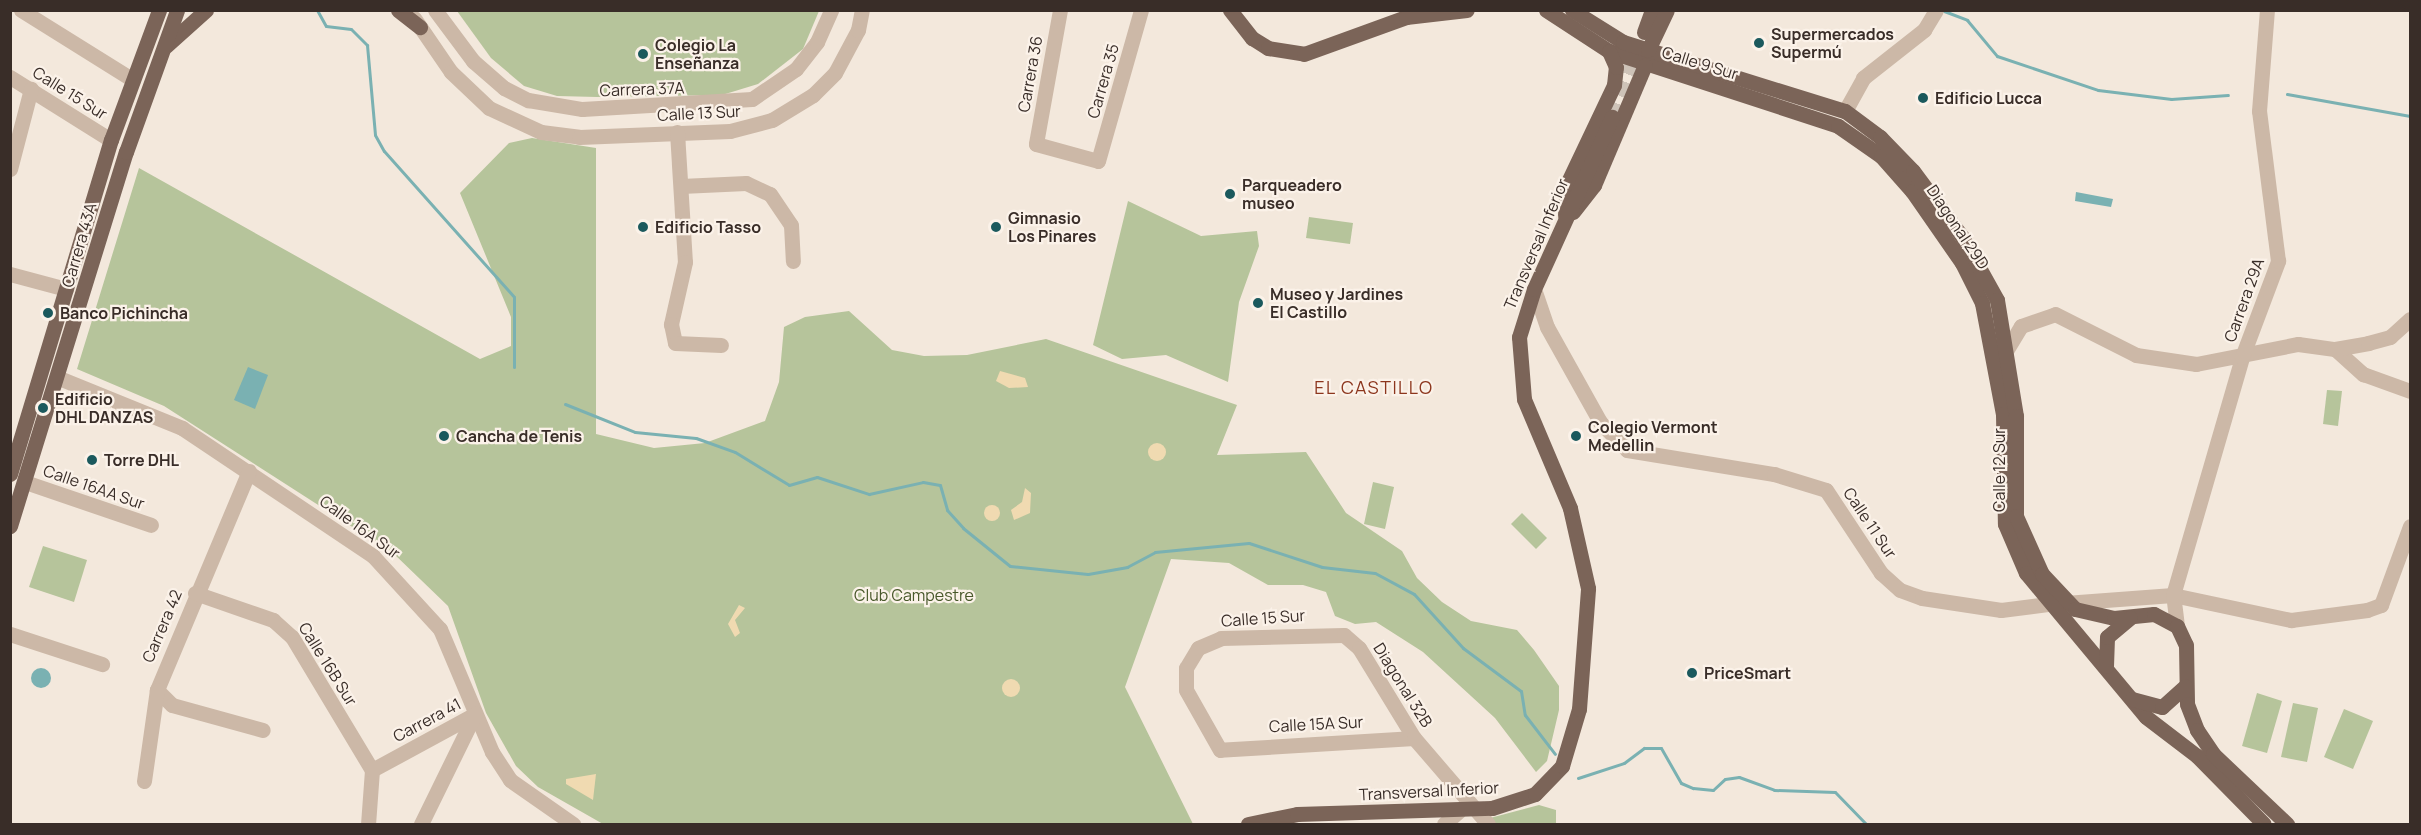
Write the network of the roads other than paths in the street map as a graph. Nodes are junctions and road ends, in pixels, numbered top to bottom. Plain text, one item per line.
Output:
1 (21, 10) edge
2 (159, 10) edge
3 (177, 10) edge
4 (206, 10) edge
5 (831, 10) edge
6 (862, 10) edge
7 (1060, 10) edge
8 (1141, 10) edge
9 (1230, 10) edge
10 (1467, 10) edge
11 (1546, 10) edge
12 (1572, 10) edge
13 (1596, 10) edge
14 (1667, 10) edge
15 (1936, 10) edge
16 (2267, 10) edge
17 (402, 11) edge
18 (1451, 12) edge
19 (439, 16) edge
20 (1595, 26) junction
21 (420, 27) joint
22 (163, 48) junction
23 (1609, 51) junction
24 (1647, 57) junction
25 (10, 77) edge
26 (133, 80) junction
27 (31, 90) junction
28 (1845, 111) junction
29 (1612, 117) tunnel mouth
30 (1855, 127) junction
31 (677, 132) junction
32 (111, 140) junction
33 (1098, 161) joint
34 (10, 169) edge
35 (681, 186) junction
36 (1565, 217) junction
37 (793, 261) dead end
38 (72, 272) junction
39 (10, 274) edge
40 (66, 289) junction
41 (1534, 289) junction
42 (2410, 319) edge
43 (2002, 325) junction
44 (1521, 326) junction
45 (2021, 326) junction
46 (1547, 327) junction
47 (721, 345) dead end
48 (2335, 349) junction
49 (2006, 351) junction
50 (2242, 357) junction
51 (1995, 364) joint
52 (59, 378) junction
53 (2410, 391) edge
54 (249, 471) junction
55 (10, 474) edge
56 (25, 482) junction
57 (151, 525) dead end
58 (10, 526) edge
59 (2410, 526) edge
60 (195, 593) junction
61 (2173, 595) junction
62 (2065, 603) junction
63 (2048, 604) junction
64 (2154, 614) junction
65 (2135, 616) junction
66 (2177, 626) junction
67 (10, 633) edge
68 (1344, 635) joint
69 (102, 664) dead end
70 (2106, 667) junction
71 (2185, 686) junction
72 (157, 690) junction
73 (2132, 699) junction
74 (475, 714) junction
75 (263, 730) dead end
76 (1414, 738) junction
77 (1220, 750) joint
78 (372, 770) junction
79 (144, 781) dead end
80 (1486, 816) edge
81 (1441, 820) edge
82 (368, 825) edge
83 (421, 825) edge
84 (573, 825) edge
85 (1248, 825) edge
86 (2264, 825) edge
87 (2287, 825) edge

1 - 26 street
2 - 26 main road, Carrera 43A
3 - 22 main road, Carrera 43A
4 - 22 main road
5 - 19 street, Carrera 37A
6 - 31 street, Calle 13 Sur
7 - 33 street, Carrera 36
8 - 33 street, Carrera 35
9 - 18 main road
10 - 18 main road
11 - 23 main road, Calle 9 Sur
12 - 20 main road, Calle 9 Sur
13 - 20 main road
14 - 24 main road
15 - 28 street
16 - 50 street, Carrera 29A
17 - 21 main road
20 - 24 main road, Calle 9 Sur
21 - 31 street, Calle 13 Sur
22 - 52 main road, Carrera 43A
23 - 24 main road, Calle 9 Sur
23 - 36 main road
24 - 28 main road, Calle 9 Sur
24 - 30 main road, Calle 9 Sur
24 - 36 main road
25 - 27 street, Calle 15 Sur
26 - 32 main road, Carrera 43A
27 - 32 street, Calle 15 Sur
27 - 34 street
28 - 30 main road, Calle 9 Sur
29 - 36 main road, Transversal Inferior
30 - 43 main road, Diagonal 29D
30 - 51 main road, Diagonal 29D
31 - 35 street
32 - 38 main road, Carrera 43A
35 - 37 street
35 - 47 street
36 - 41 main road, Transversal Inferior
38 - 40 main road, Carrera 43A
38 - 52 main road
39 - 40 street
40 - 55 main road, Carrera 43A
41 - 44 main road, Transversal Inferior
41 - 46 street, Calle 11 Sur
42 - 48 street
43 - 45 street
43 - 49 main road, Calle 12 Sur
44 - 46 street
44 - 80 main road, Transversal Inferior
45 - 49 street
45 - 50 street
46 - 63 street, Calle 11 Sur
48 - 50 street
48 - 53 street
49 - 62 main road, Calle 12 Sur
50 - 61 street, Carrera 29A
51 - 63 main road, Calle 12 Sur
52 - 54 street, Calle 16A Sur
52 - 56 main road, Carrera 43A
54 - 60 street, Carrera 42
54 - 74 street, Calle 16A Sur
56 - 57 street, Calle 16AA Sur
56 - 58 main road, Carrera 43A
59 - 61 street
60 - 72 street, Carrera 42
60 - 78 street, Calle 16B Sur
61 - 62 street
61 - 64 street, Carrera 29A
61 - 66 street, Carrera 29A
62 - 65 main road, Calle 12 Sur
63 - 70 main road, Calle 12 Sur
64 - 65 main road, Calle 12 Sur
64 - 66 main road
65 - 70 main road
66 - 71 main road
67 - 69 street
68 - 76 street, Diagonal 32B
68 - 77 street, Calle 15 Sur
70 - 73 main road, Calle 12 Sur
71 - 73 main road
71 - 87 main road
72 - 75 street, Carrera 42
72 - 79 street
73 - 86 main road, Calle 12 Sur
74 - 78 street, Carrera 41
74 - 83 street, Carrera 41
74 - 84 street, Calle 16A Sur
76 - 77 street, Calle 15A Sur
76 - 80 street, Diagonal 32B
78 - 82 street
80 - 81 main road, Transversal Inferior
81 - 85 main road, Transversal Inferior

